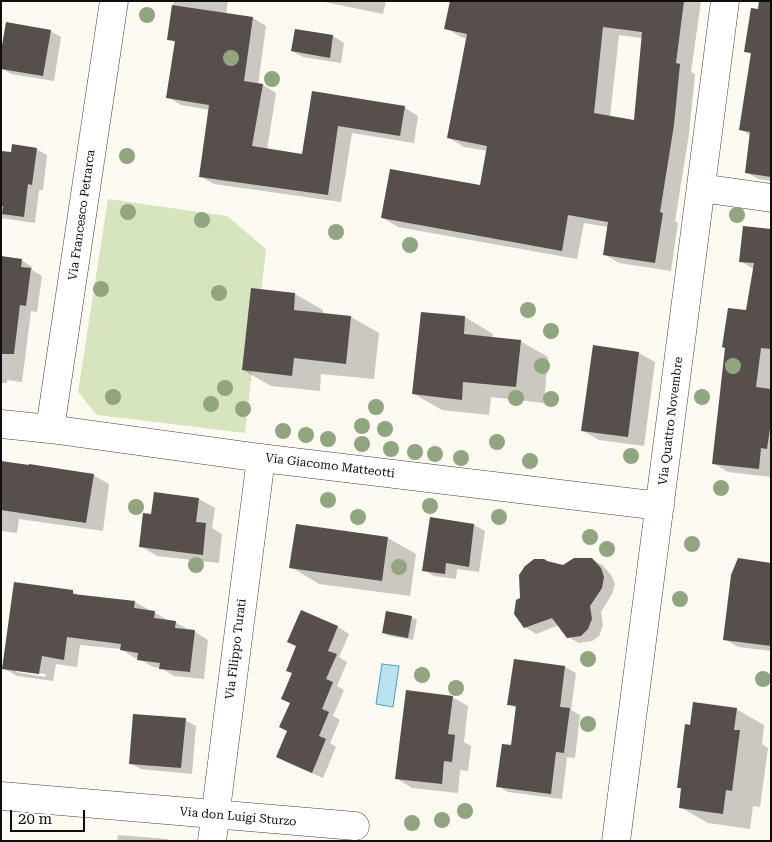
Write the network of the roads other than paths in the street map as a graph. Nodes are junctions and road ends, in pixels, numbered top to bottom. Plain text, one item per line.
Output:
1 (114, 1) edge
2 (725, 1) edge
3 (701, 188) junction
4 (771, 198) edge
5 (1, 424) edge
6 (50, 429) junction
7 (261, 458) junction
8 (660, 506) junction
9 (1, 796) edge
10 (354, 826) dead end
11 (213, 828) edge
12 (616, 841) edge

1 - 6 street, Via Francesco Petrarca
2 - 3 street, Via Quattro Novembre
3 - 4 street
3 - 8 street, Via Quattro Novembre
5 - 6 street, Via Giacomo Matteotti
6 - 7 street, Via Giacomo Matteotti
7 - 8 street, Via Giacomo Matteotti
7 - 11 street, Via Filippo Turati
8 - 12 street, Via Quattro Novembre
9 - 11 street, Via don Luigi Sturzo
10 - 11 street, Via don Luigi Sturzo

